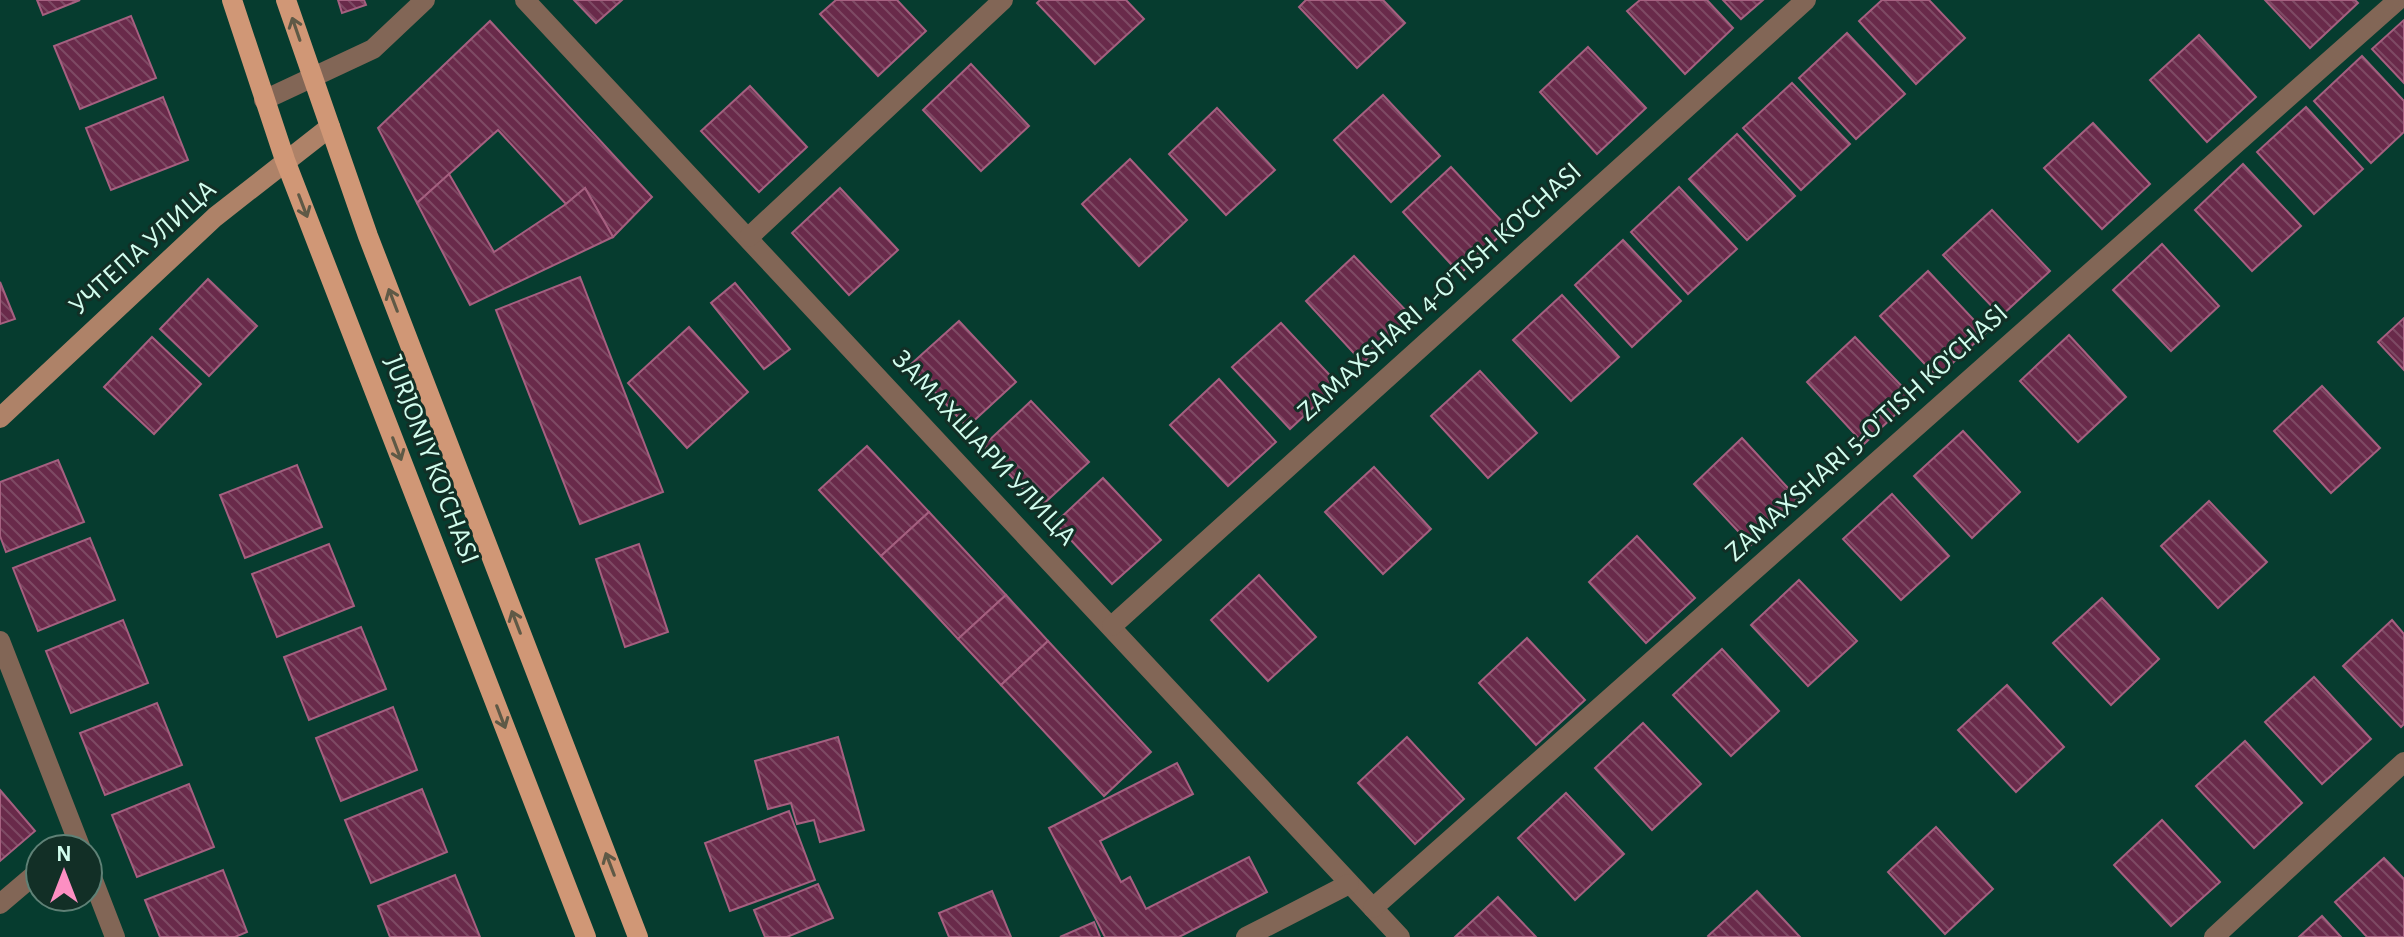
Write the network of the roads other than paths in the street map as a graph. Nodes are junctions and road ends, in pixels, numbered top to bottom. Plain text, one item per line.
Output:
1 (232, 0) edge
2 (286, 0) edge
3 (425, 0) edge
4 (525, 0) edge
5 (1003, 0) edge
6 (1806, 0) edge
7 (2398, 0) edge
8 (313, 78) junction
9 (264, 100) junction
10 (330, 127) junction
11 (285, 160) junction
12 (749, 237) junction
13 (0, 418) edge
14 (1112, 626) junction
15 (0, 641) edge
16 (2404, 762) edge
17 (69, 833) edge
18 (24, 884) edge
19 (1349, 884) junction
20 (0, 904) edge
21 (104, 908) edge
22 (1373, 908) junction
23 (115, 937) edge
24 (586, 937) edge
25 (638, 937) edge
26 (1246, 937) edge
27 (1400, 937) edge
28 (2214, 937) edge

1 - 9 main road, JURJONIY KO'CHASI
8 -> 2 main road, JURJONIY KO'CHASI
3 - 8 street
4 - 12 street, ЗАМАХШАРИ УЛИЦА
5 - 12 street
6 - 14 street, ZAMAXSHARI 4-O'TISH KO'CHASI
7 - 22 street, ZAMAXSHARI 5-O'TISH KO'CHASI
8 - 9 street
8 - 10 main road, JURJONIY KO'CHASI
9 - 11 main road, JURJONIY KO'CHASI
10 - 11 street, УЧТЕПА УЛИЦА
25 -> 10 main road, JURJONIY KO'CHASI
11 - 13 street, УЧТЕПА УЛИЦА
11 -> 24 main road, JURJONIY KO'CHASI
12 - 14 street, ЗАМАХШАРИ УЛИЦА
14 - 19 street, ЗАМАХШАРИ УЛИЦА
15 - 17 street
16 - 28 street
18 - 20 street
19 - 22 street, ЗАМАХШАРИ УЛИЦА
19 - 26 street
21 - 23 street
22 - 27 street, ЗАМАХШАРИ УЛИЦА

